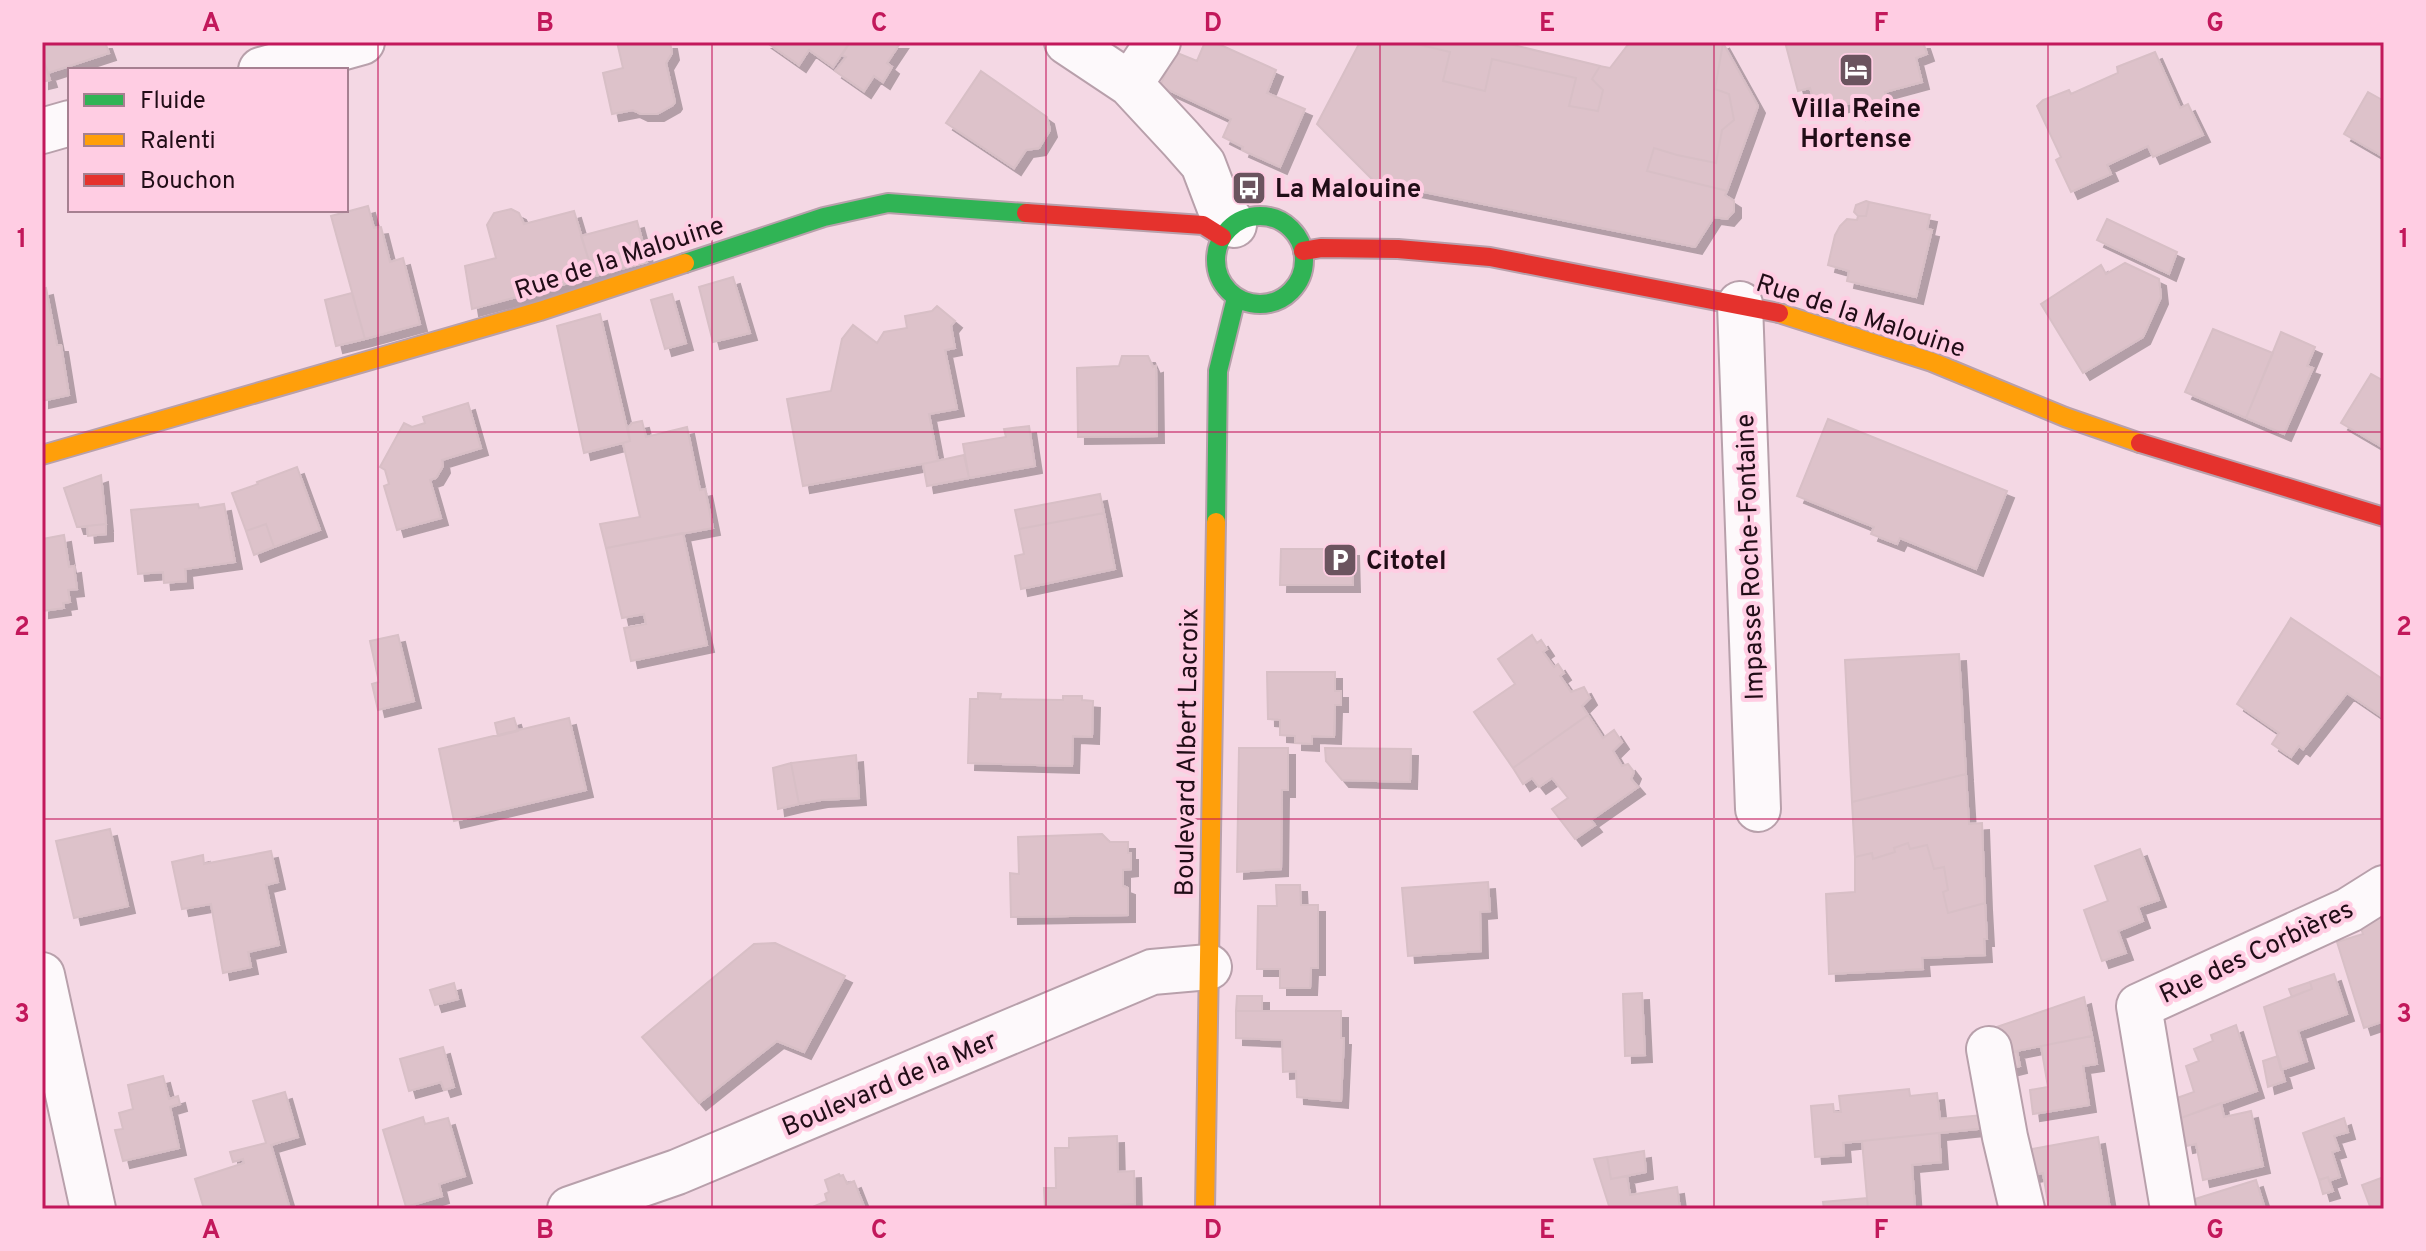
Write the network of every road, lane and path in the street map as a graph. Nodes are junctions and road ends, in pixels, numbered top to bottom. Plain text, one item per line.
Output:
1 (362, 42) edge
2 (1067, 42) edge
3 (1158, 42) edge
4 (268, 68) edge
5 (1130, 84) junction
6 (68, 124) edge
7 (42, 131) edge
8 (1228, 231) junction
9 (1303, 251) junction
10 (1236, 298) junction
11 (1740, 304) junction
12 (42, 455) edge
13 (2384, 517) edge
14 (1758, 809) dead end
15 (2384, 888) edge
16 (1209, 967) junction
17 (42, 975) edge
18 (1989, 1049) dead end
19 (93, 1209) edge
20 (570, 1209) edge
21 (1205, 1209) edge
22 (2022, 1209) edge
23 (2173, 1209) edge

1 - 4 street
2 - 5 street
3 - 5 street
5 - 8 street
6 - 7 street
8 - 9 street
8 - 10 street
8 - 12 street, Rue de la Malouine
9 - 10 street
9 - 11 street, Rue de la Malouine
10 - 16 street, Boulevard Albert Lacroix
11 - 13 street, Rue de la Malouine
11 - 14 street, Impasse Roche-Fontaine
15 - 23 street, Rue des Corbières
16 - 20 street, Boulevard de la Mer
16 - 21 street, Boulevard Albert Lacroix
17 - 19 street
18 - 22 street

